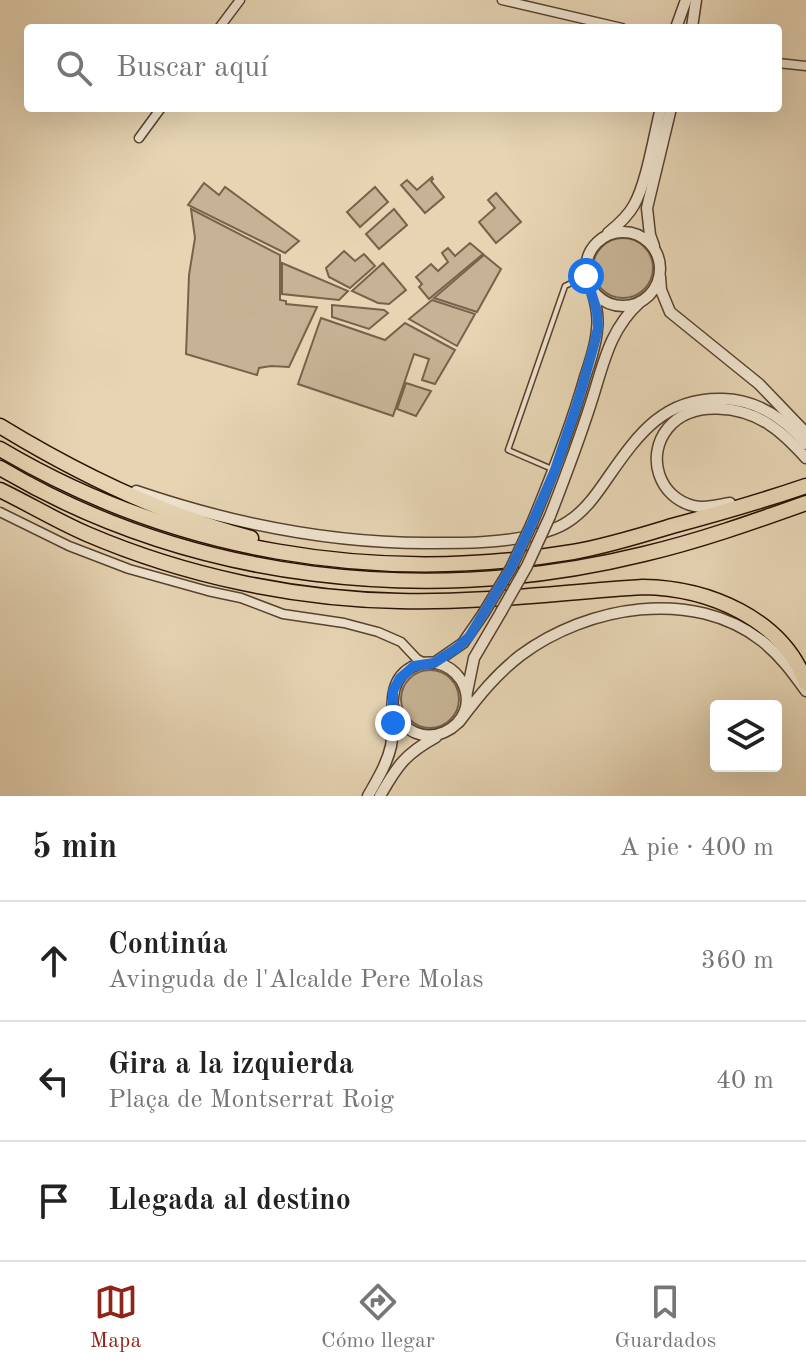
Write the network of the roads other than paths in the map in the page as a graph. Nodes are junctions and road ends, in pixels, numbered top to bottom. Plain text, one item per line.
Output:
1 (240, 0) edge
2 (502, 0) edge
3 (686, 0) edge
4 (696, 0) edge
5 (222, 24) edge
6 (605, 24) edge
7 (675, 24) edge
8 (693, 24) edge
9 (782, 63) edge
10 (806, 66) edge
11 (158, 112) edge
12 (660, 112) edge
13 (670, 112) edge
14 (139, 138) dead end
15 (604, 237) junction
16 (656, 252) junction
17 (660, 275) junction
18 (588, 281) junction
19 (640, 302) junction
20 (0, 426) edge
21 (806, 433) edge
22 (806, 444) edge
23 (0, 449) edge
24 (805, 457) edge
25 (0, 468) edge
26 (555, 470) junction
27 (92, 475) junction
28 (806, 478) edge
29 (806, 486) edge
30 (0, 490) edge
31 (730, 503) junction
32 (806, 503) edge
33 (31, 505) junction
34 (0, 512) edge
35 (806, 512) edge
36 (697, 519) junction
37 (740, 527) junction
38 (181, 547) junction
39 (344, 562) junction
40 (409, 650) junction
41 (429, 663) junction
42 (404, 672) junction
43 (806, 683) edge
44 (806, 691) edge
45 (466, 698) junction
46 (393, 706) junction
47 (459, 722) junction
48 (441, 735) junction
49 (368, 796) edge
50 (380, 796) edge

1 - 5 street
2 - 6 street
3 - 7 street
4 - 8 street
9 - 10 street
11 - 14 street
12 - 15 street
13 - 16 street
15 - 16 street
15 - 18 street
16 - 17 street
17 - 19 street
17 - 21 street
18 - 19 street
18 - 26 street
18 - 26 lane
19 - 45 street, bridge
20 - 27 highway
22 - 27 street
23 - 39 highway
24 - 31 street
25 - 38 highway
26 - 41 street, bridge
27 - 39 highway
28 - 31 highway
29 - 36 highway
30 - 33 highway
31 - 36 highway
32 - 37 highway
33 - 38 highway
33 - 43 highway
34 - 40 street
35 - 37 highway
36 - 39 highway
37 - 38 highway
40 - 41 street
40 - 42 street
41 - 42 street
41 - 45 street
42 - 46 street
44 - 47 street
45 - 47 street
46 - 48 street
46 - 49 street
47 - 48 street
48 - 50 street

